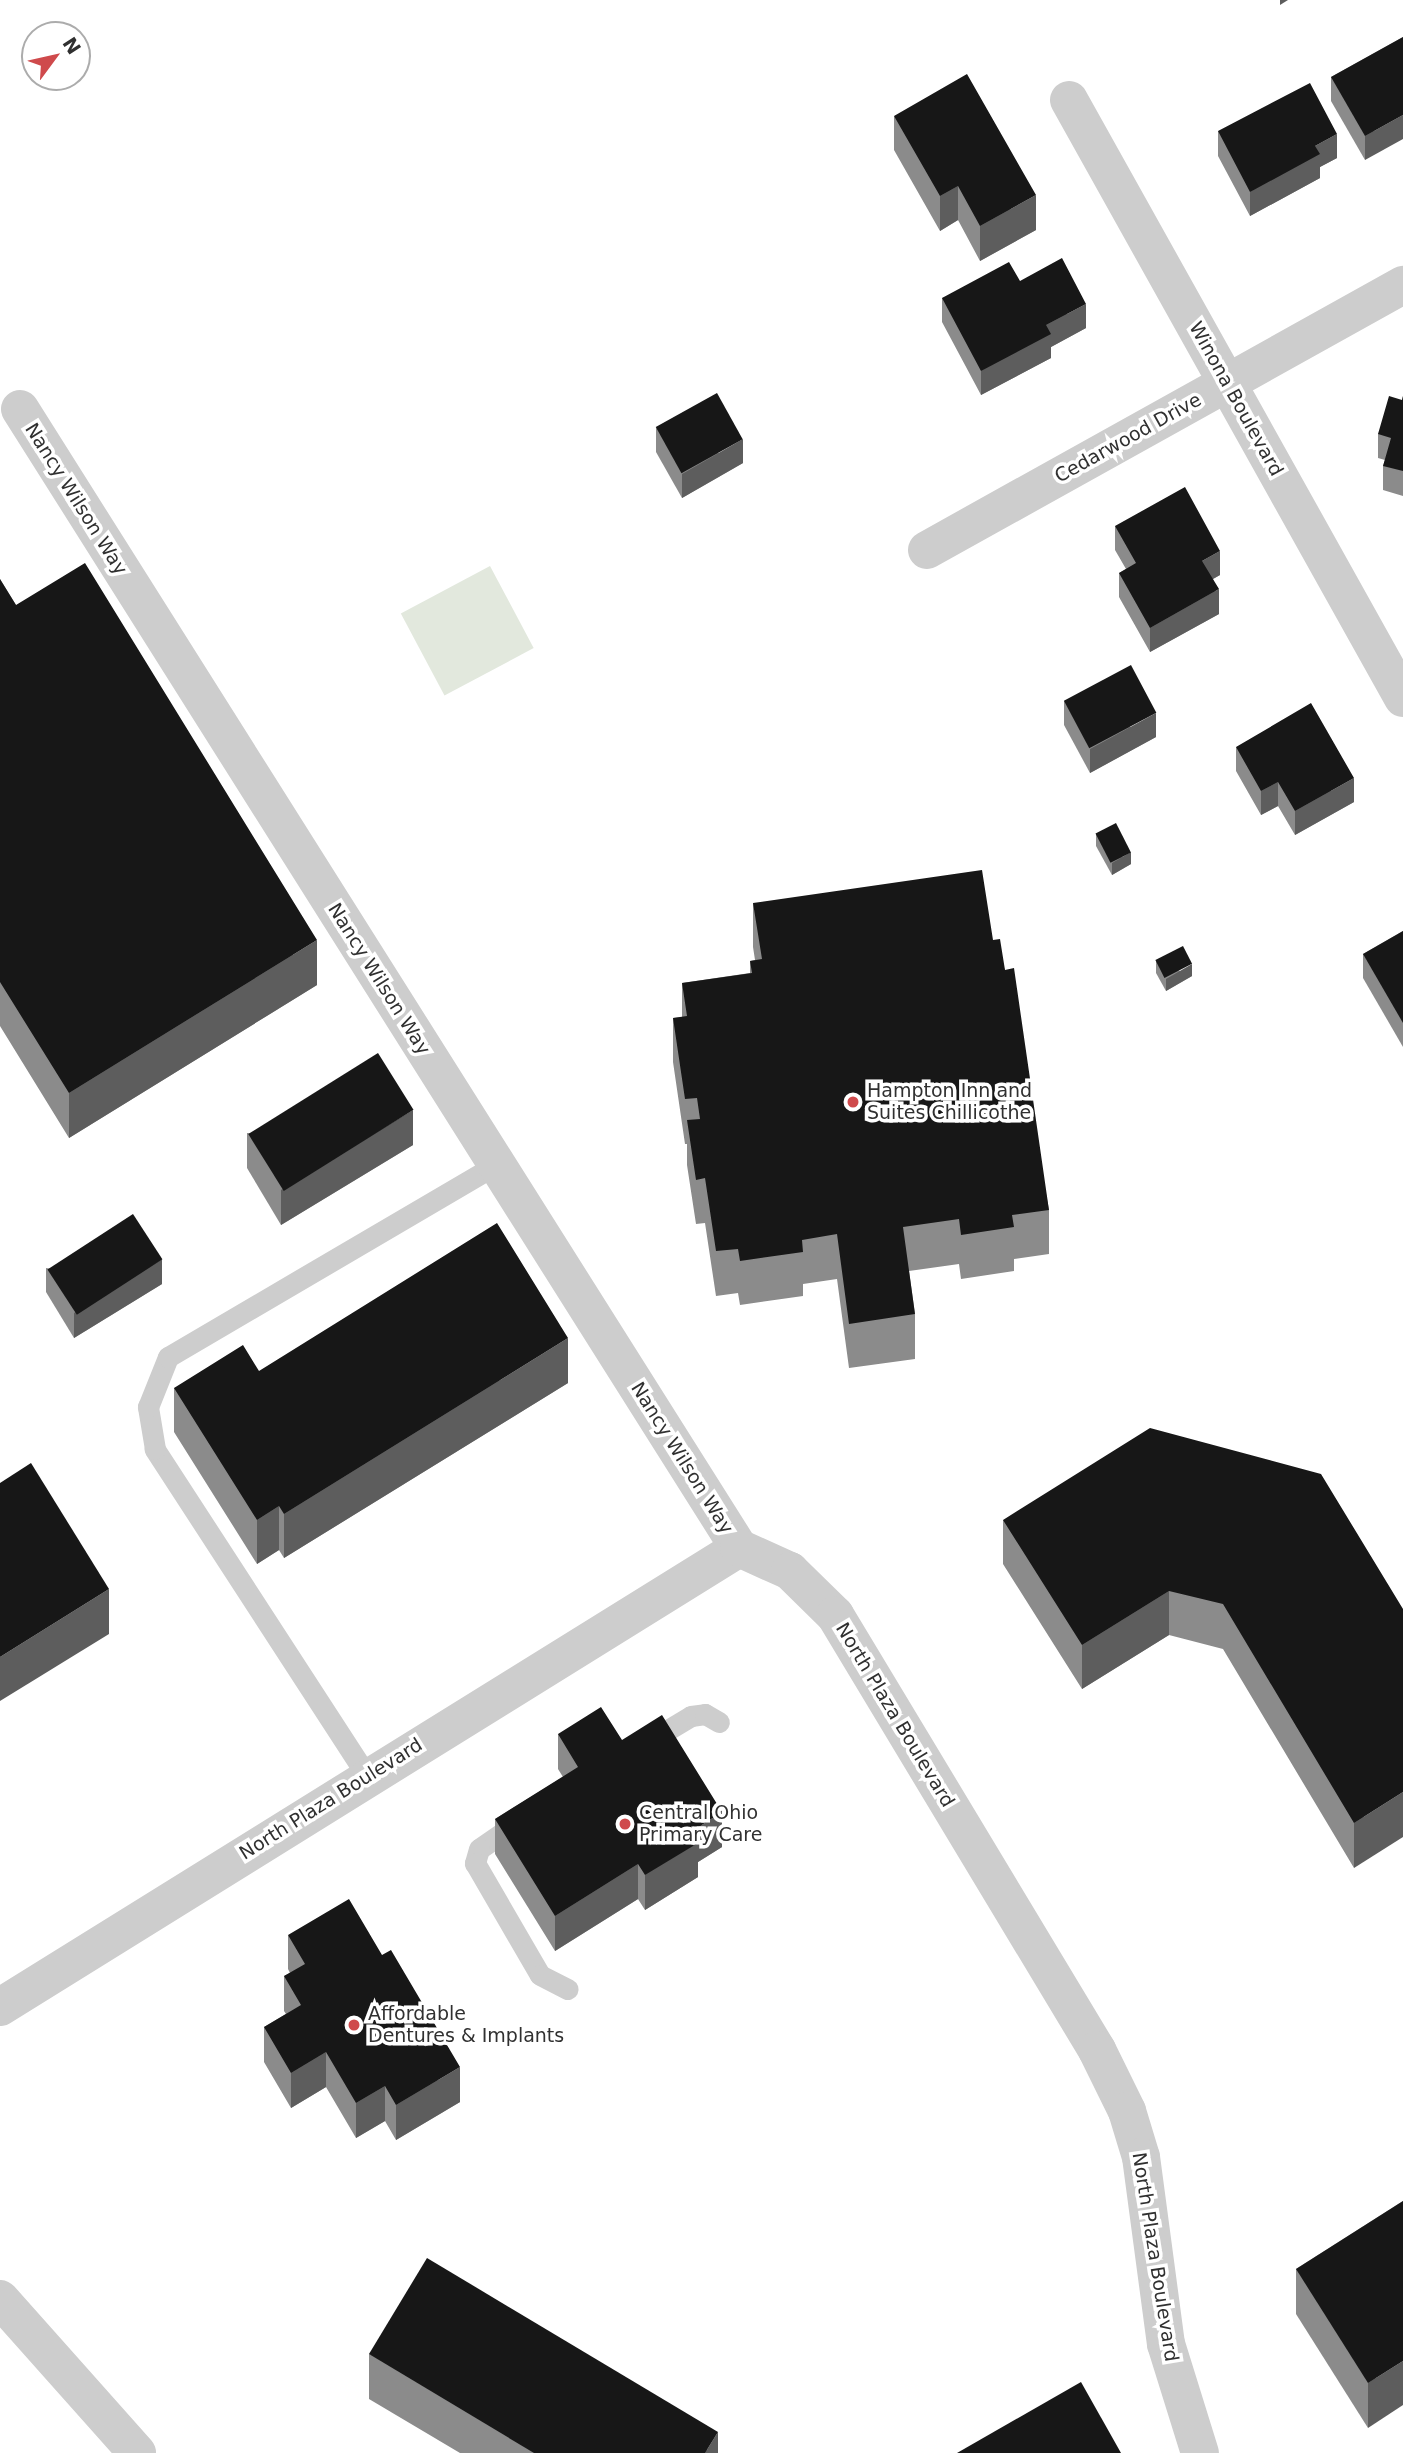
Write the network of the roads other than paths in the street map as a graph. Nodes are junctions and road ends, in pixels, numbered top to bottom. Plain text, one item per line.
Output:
1 (1069, 100) dead end
2 (1403, 285) edge
3 (1227, 383) junction
4 (20, 409) dead end
5 (927, 550) dead end
6 (1403, 698) edge
7 (496, 1164) junction
8 (739, 1548) junction
9 (719, 1722) dead end
10 (626, 1756) edge
11 (367, 1776) junction
12 (536, 1811) edge
13 (568, 1989) dead end
14 (0, 2007) edge
15 (0, 2300) edge
16 (137, 2453) edge
17 (1200, 2453) edge

1 - 3 street, Winona Boulevard
2 - 3 street, Cedarwood Drive
3 - 5 street, Cedarwood Drive
3 - 6 street, Winona Boulevard
4 - 7 street, Nancy Wilson Way
7 - 8 street, Nancy Wilson Way
7 - 11 lane
8 - 11 street, North Plaza Boulevard
8 - 17 street, North Plaza Boulevard
9 - 10 lane
11 - 14 street, North Plaza Boulevard
12 - 13 lane
15 - 16 street

